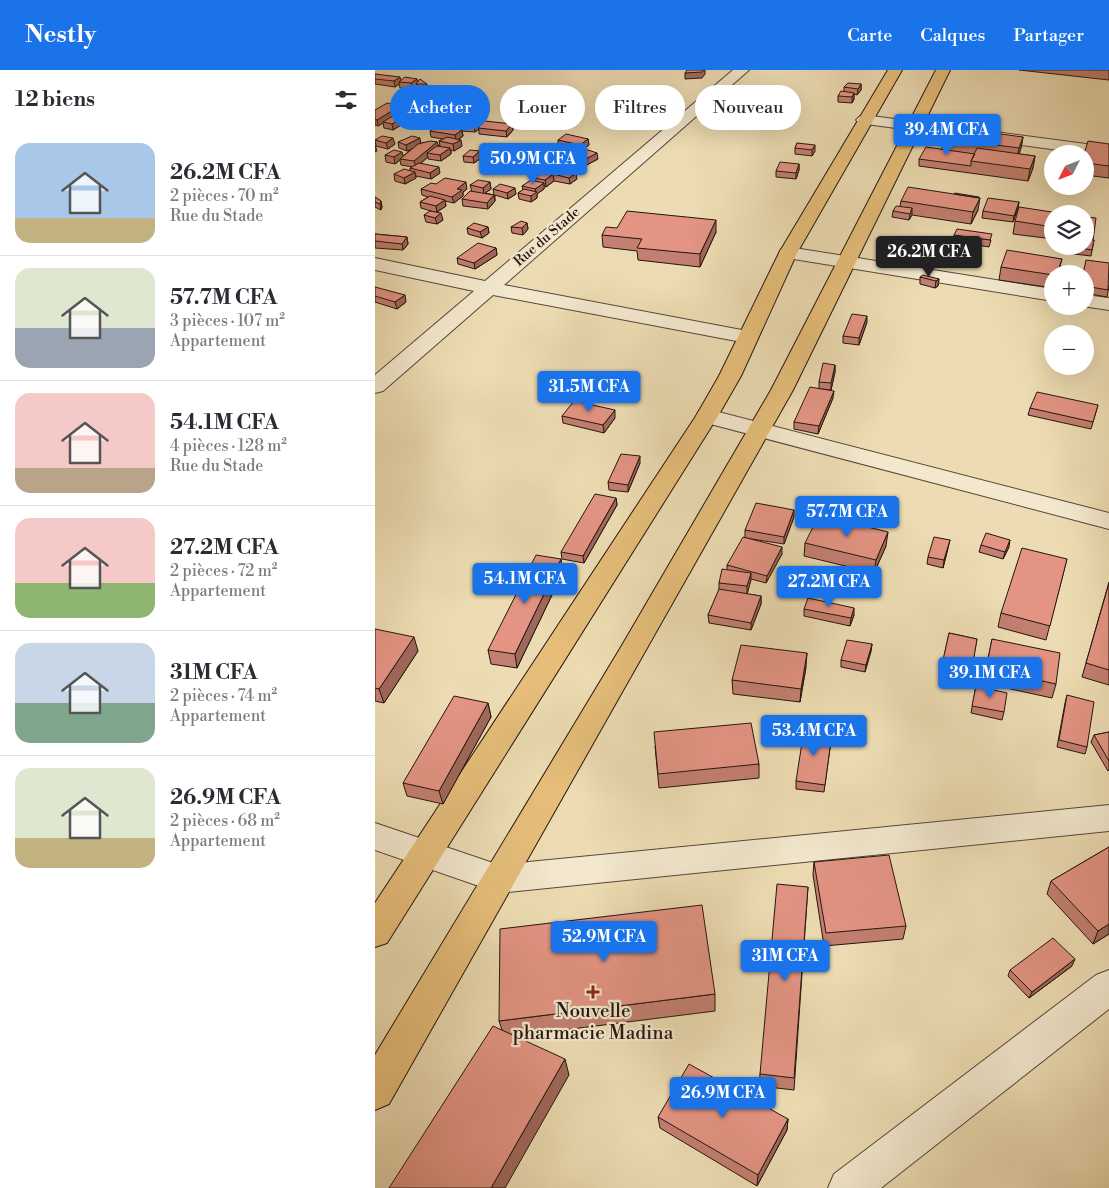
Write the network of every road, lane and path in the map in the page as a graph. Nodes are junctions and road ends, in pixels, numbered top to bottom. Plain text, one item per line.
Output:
1 (742, 70) edge
2 (895, 70) edge
3 (943, 70) edge
4 (864, 120) junction
5 (912, 126) junction
6 (1109, 152) edge
7 (788, 253) junction
8 (847, 262) junction
9 (375, 264) edge
10 (488, 288) junction
11 (1044, 294) edge
12 (1094, 302) edge
13 (1109, 304) edge
14 (747, 337) junction
15 (375, 386) edge
16 (707, 416) junction
17 (758, 431) junction
18 (1109, 521) edge
19 (1109, 818) edge
20 (375, 836) edge
21 (427, 854) junction
22 (499, 879) junction
23 (375, 932) edge
24 (1109, 987) edge
25 (375, 1091) edge
26 (848, 1188) edge

1 - 10 street, Rue du Stade
2 - 4 main road
3 - 5 main road
4 - 5 street
4 - 7 main road
5 - 6 street
5 - 8 main road
7 - 8 street
7 - 14 main road
8 - 11 street
8 - 17 main road
9 - 10 street
10 - 14 street
10 - 15 street, Rue du Stade
12 - 13 street
14 - 16 main road
16 - 17 street
16 - 21 main road
17 - 18 street
17 - 22 main road
19 - 22 street
20 - 21 street
21 - 22 street
21 - 23 main road
22 - 25 main road
24 - 26 street

